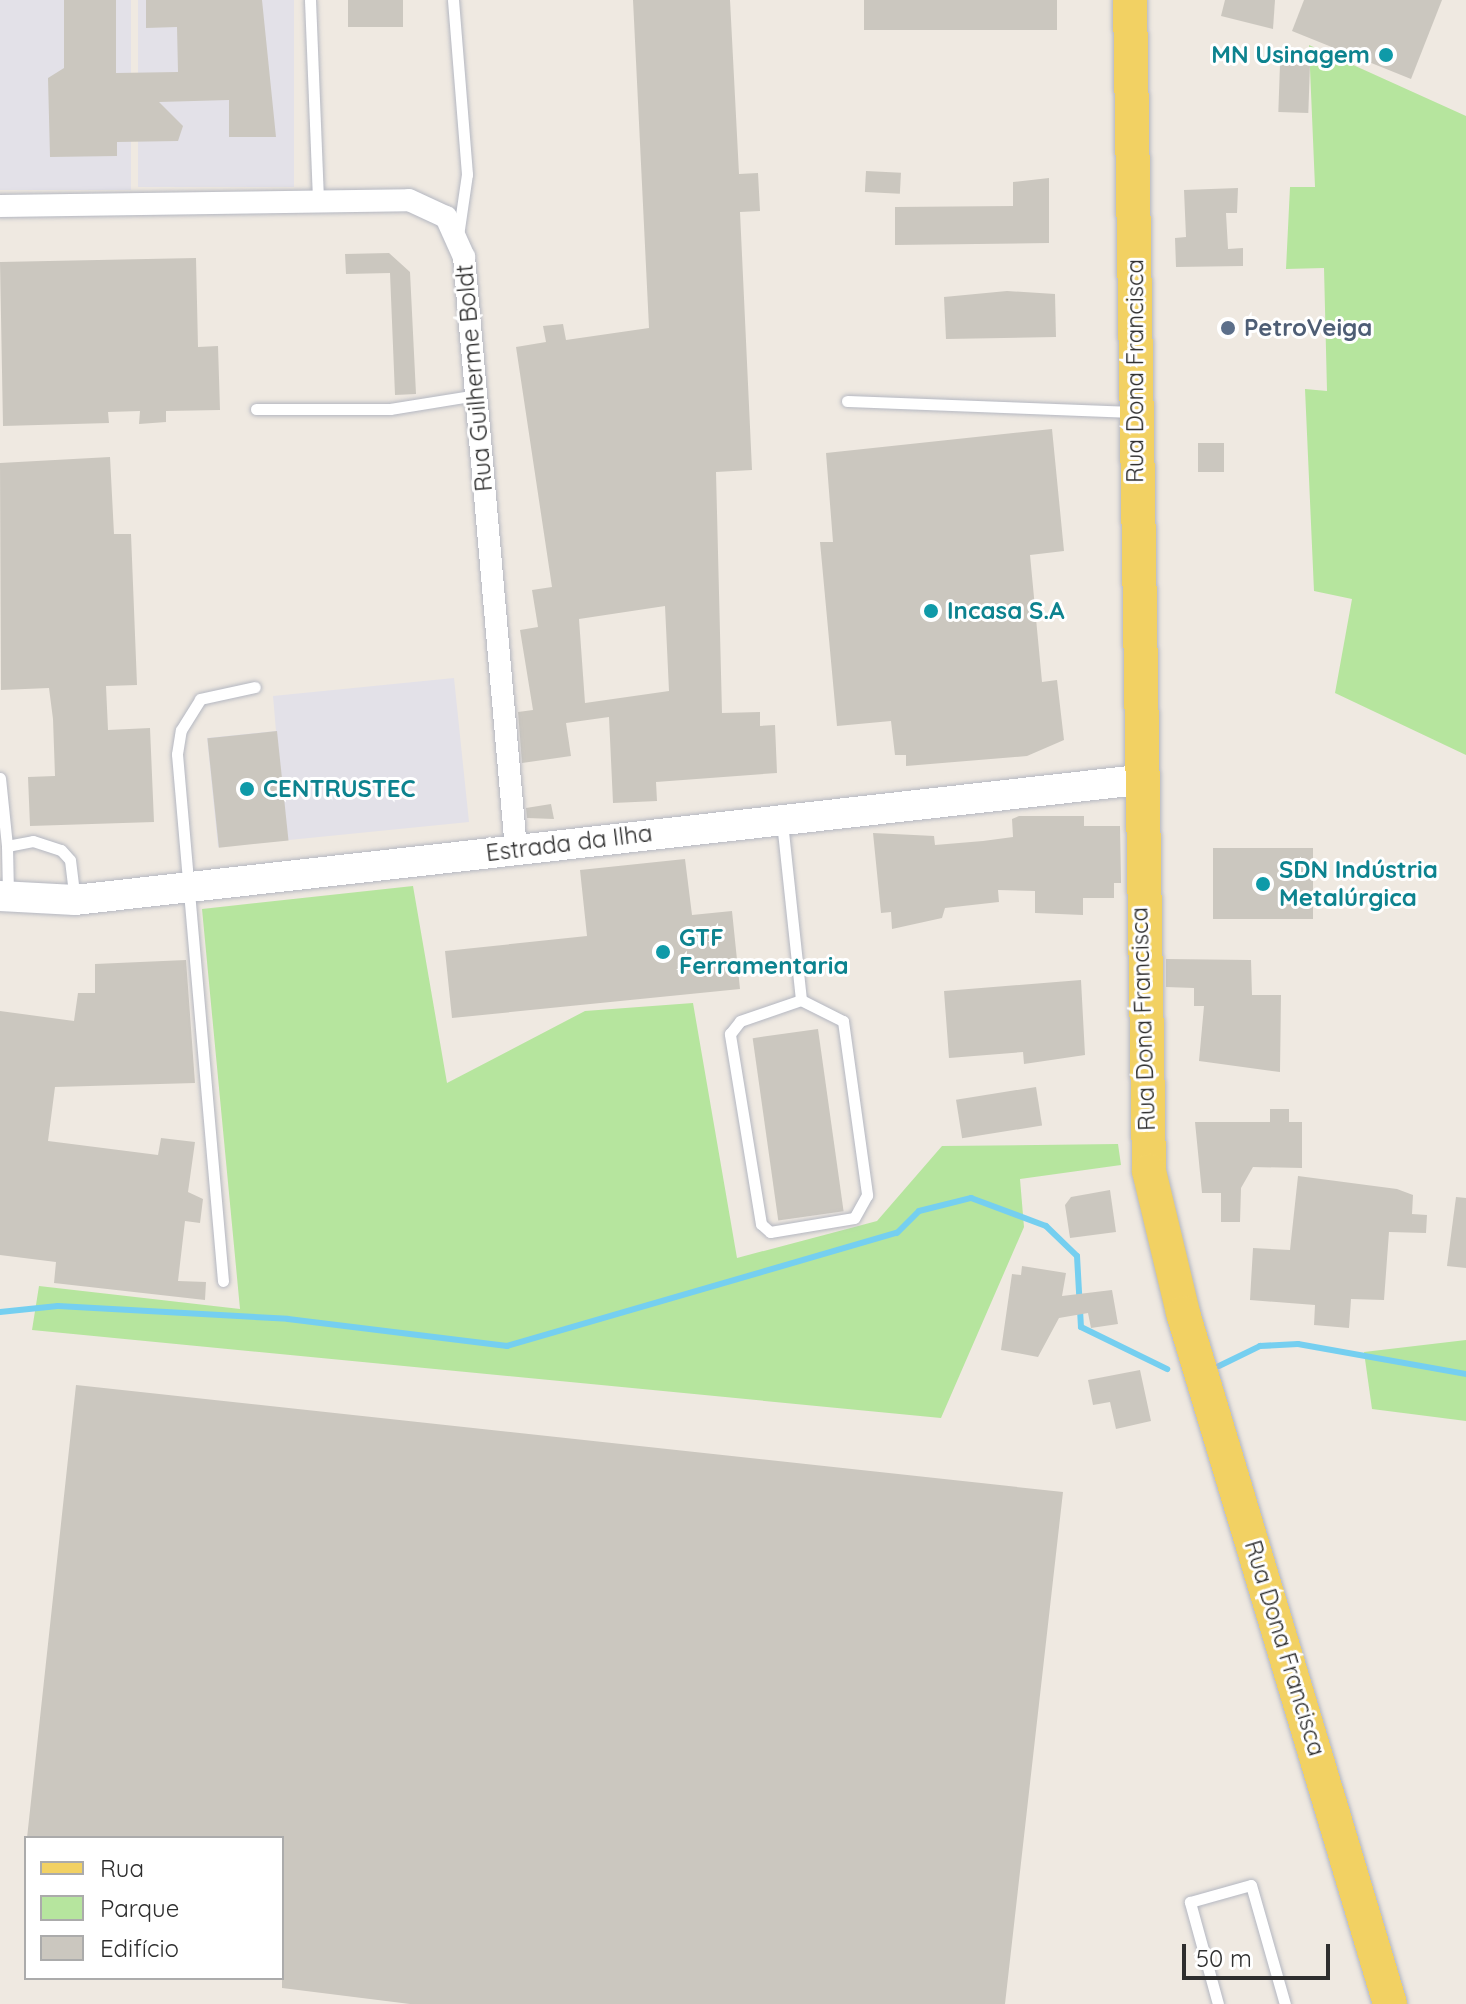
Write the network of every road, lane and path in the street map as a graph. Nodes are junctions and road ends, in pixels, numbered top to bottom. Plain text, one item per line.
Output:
1 (310, 0) edge
2 (453, 0) edge
3 (1130, 0) edge
4 (318, 201) junction
5 (0, 206) edge
6 (458, 236) junction
7 (476, 395) junction
8 (847, 401) dead end
9 (256, 409) dead end
10 (1135, 412) junction
11 (255, 687) dead end
12 (0, 778) edge
13 (1138, 780) junction
14 (781, 818) junction
15 (7, 846) junction
16 (516, 849) junction
17 (190, 887) junction
18 (4, 898) edge
19 (75, 900) junction
20 (801, 1000) junction
21 (223, 1281) dead end
22 (1218, 2004) edge
23 (1285, 2004) edge
24 (1390, 2004) edge

1 - 4 lane
2 - 6 lane
3 - 10 main road, Rua Dona Francisca
4 - 5 street, Rua Guilherme Boldt
4 - 6 street, Rua Guilherme Boldt
6 - 7 street, Rua Guilherme Boldt
7 - 9 lane
7 - 16 street, Rua Guilherme Boldt
8 - 10 lane
10 - 13 main road, Rua Dona Francisca
11 - 17 lane
12 - 15 lane
13 - 14 street, Estrada da Ilha
13 - 24 main road, Rua Dona Francisca
14 - 16 street, Estrada da Ilha
14 - 20 lane
15 - 18 lane
15 - 19 lane
16 - 17 street, Estrada da Ilha
17 - 19 street, Estrada da Ilha
17 - 21 lane
18 - 19 street, Estrada da Ilha
20 - 20 lane
22 - 23 lane

